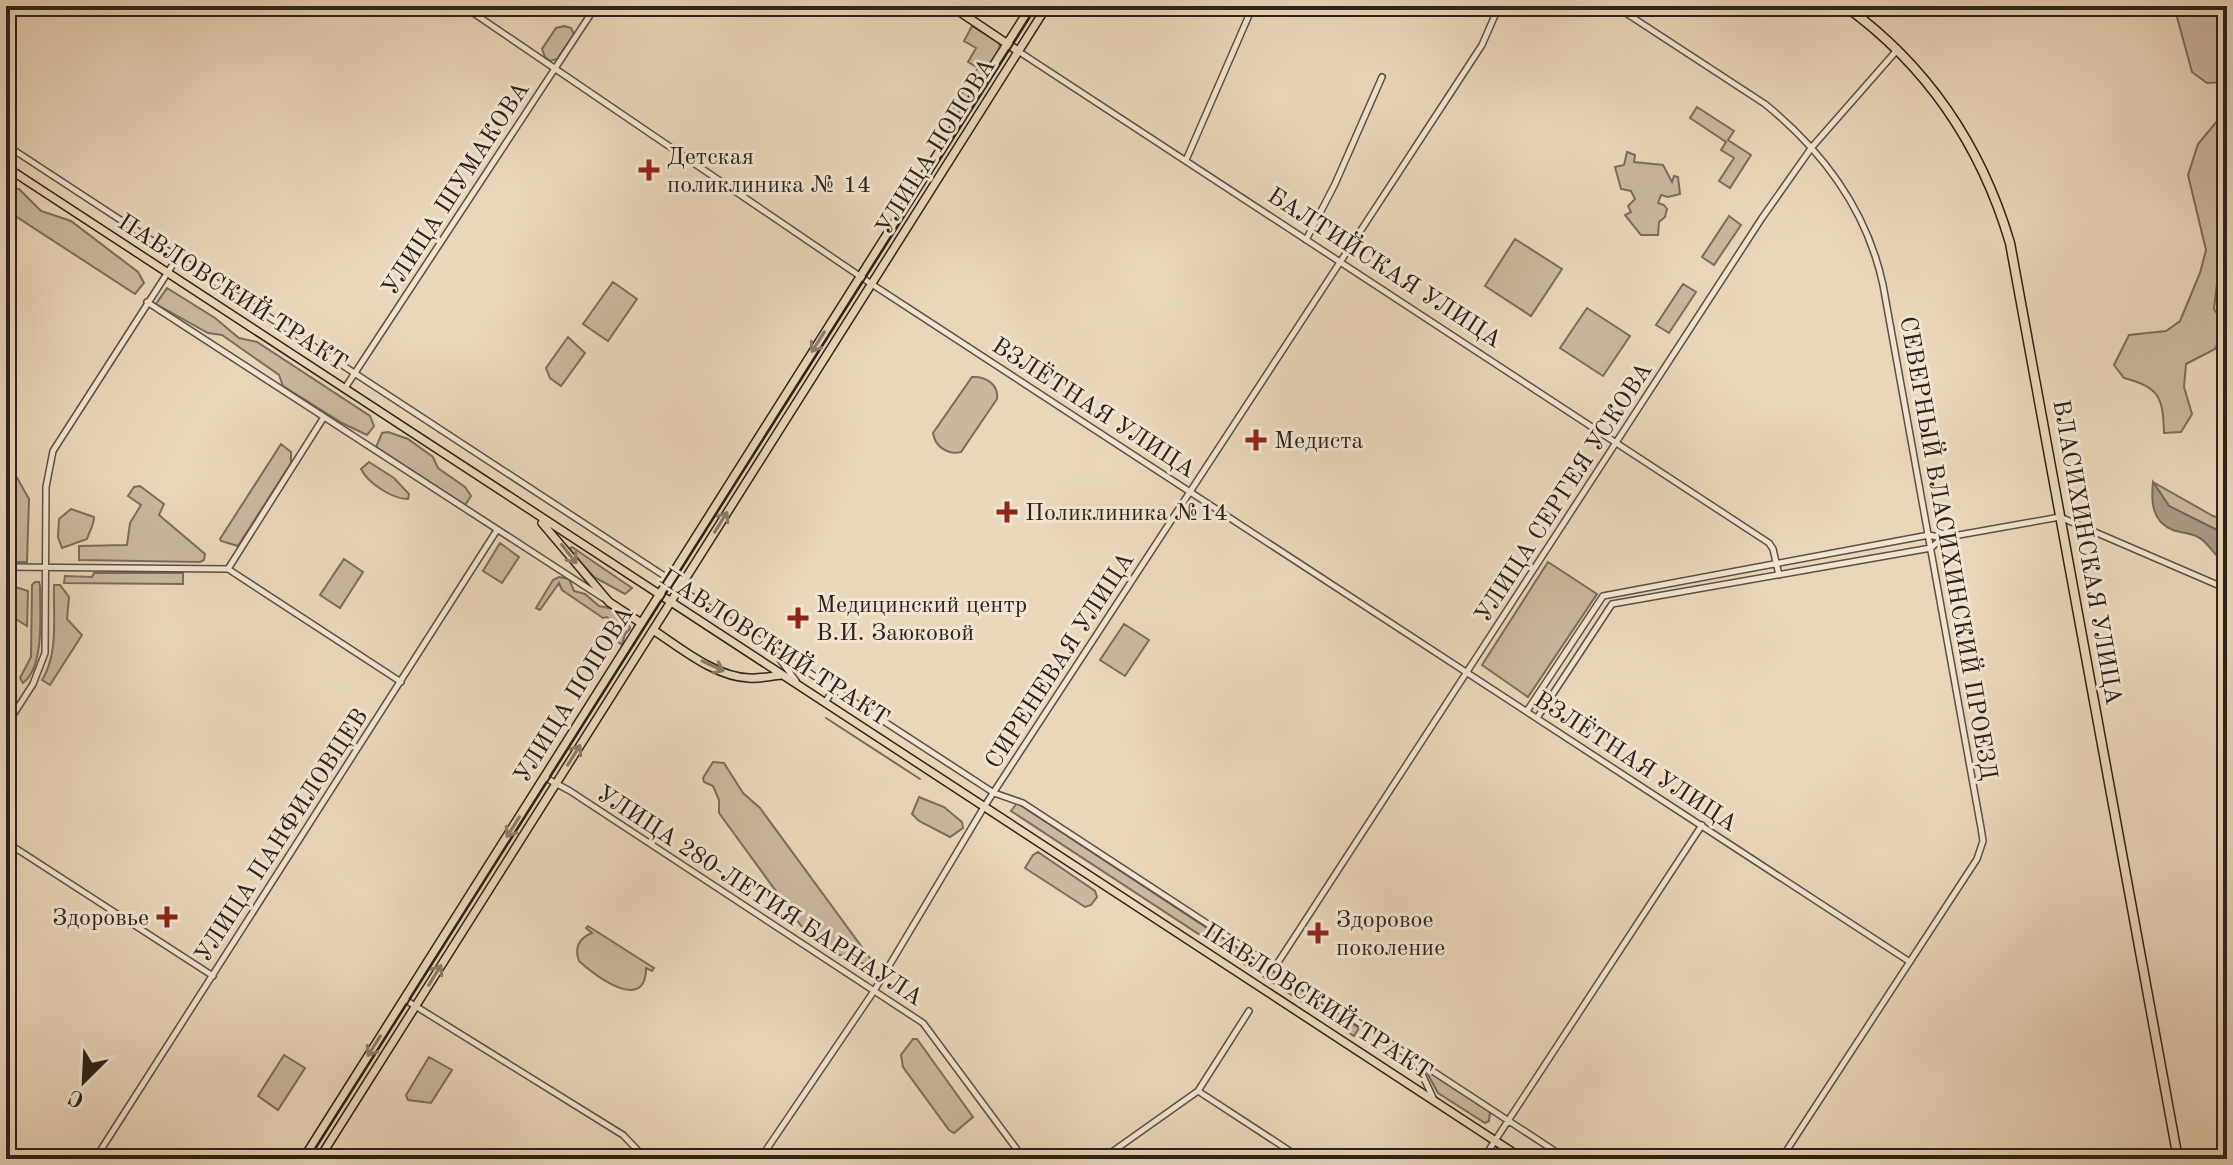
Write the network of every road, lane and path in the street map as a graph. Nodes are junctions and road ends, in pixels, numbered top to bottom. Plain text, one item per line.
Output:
1 (463, 6) edge
2 (596, 6) edge
3 (951, 6) edge
4 (1047, 6) edge
5 (1253, 6) edge
6 (1499, 6) edge
7 (1615, 6) edge
8 (1845, 6) edge
9 (1029, 8) edge
10 (1040, 17) junction
11 (1007, 43) junction
12 (1898, 49) junction
13 (1018, 51) junction
14 (555, 68) junction
15 (1382, 77) dead end
16 (6, 145) edge
17 (1812, 147) junction
18 (1186, 160) junction
19 (6, 167) edge
20 (1306, 240) junction
21 (177, 258) junction
22 (1340, 262) junction
23 (167, 272) junction
24 (860, 276) junction
25 (871, 284) junction
26 (147, 302) junction
27 (354, 374) junction
28 (345, 389) junction
29 (324, 417) junction
30 (1617, 443) junction
31 (744, 460) junction
32 (755, 467) junction
33 (1191, 492) junction
34 (526, 508) junction
35 (2060, 517) junction
36 (497, 530) junction
37 (1929, 535) junction
38 (1942, 538) junction
39 (1931, 548) junction
40 (1776, 563) junction
41 (6, 567) edge
42 (47, 567) junction
43 (228, 569) junction
44 (1779, 575) junction
45 (669, 579) junction
46 (679, 588) junction
47 (2227, 589) edge
48 (659, 595) junction
49 (609, 602) junction
50 (670, 602) junction
51 (641, 623) junction
52 (653, 630) junction
53 (770, 646) junction
54 (1561, 659) junction
55 (1571, 665) junction
56 (1467, 671) junction
57 (781, 675) junction
58 (401, 682) junction
59 (801, 688) junction
60 (834, 688) junction
61 (825, 703) junction
62 (1527, 711) junction
63 (1537, 718) junction
64 (580, 720) junction
65 (6, 726) edge
66 (592, 727) junction
67 (544, 777) junction
68 (556, 783) junction
69 (994, 793) junction
70 (984, 807) junction
71 (1702, 825) junction
72 (6, 842) edge
73 (1910, 962) junction
74 (1275, 967) junction
75 (213, 976) junction
76 (874, 991) junction
77 (404, 999) junction
78 (415, 1006) junction
79 (1249, 1011) dead end
80 (1416, 1060) junction
81 (1198, 1091) junction
82 (1434, 1101) junction
83 (1509, 1121) junction
84 (1495, 1141) junction
85 (95, 1159) edge
86 (303, 1159) edge
87 (319, 1159) edge
88 (646, 1159) edge
89 (760, 1159) edge
90 (1024, 1159) edge
91 (1102, 1159) edge
92 (1302, 1159) edge
93 (1483, 1159) edge
94 (1523, 1159) edge
95 (1567, 1159) edge
96 (1781, 1159) edge
97 (2178, 1159) edge

1 - 14 street, ВЗЛЁТНАЯ УЛИЦА
2 - 14 street, УЛИЦА ШУМАКОВА
3 - 11 main road, БАЛТИЙСКАЯ УЛИЦА
4 - 10 main road, УЛИЦА ПОПОВА
5 - 18 street
6 - 22 street, СИРЕНЕВАЯ УЛИЦА
7 - 17 street, СЕВЕРНЫЙ ВЛАСИХИНСКИЙ ПРОЕЗД
8 - 12 highway, ВЛАСИХИНСКАЯ УЛИЦА
9 - 10 main road
9 - 11 main road, УЛИЦА ПОПОВА
10 - 13 main road, УЛИЦА ПОПОВА
11 - 13 main road, БАЛТИЙСКАЯ УЛИЦА
11 - 24 main road, УЛИЦА ПОПОВА
12 - 17 street, УЛИЦА СЕРГЕЯ УСКОВА
12 - 35 highway, ВЛАСИХИНСКАЯ УЛИЦА
13 - 18 street, БАЛТИЙСКАЯ УЛИЦА
13 - 25 main road, УЛИЦА ПОПОВА
14 - 24 street, ВЗЛЁТНАЯ УЛИЦА
14 - 27 street, УЛИЦА ШУМАКОВА
15 - 20 street
16 - 21 street
17 - 30 street, УЛИЦА СЕРГЕЯ УСКОВА
17 - 37 street, СЕВЕРНЫЙ ВЛАСИХИНСКИЙ ПРОЕЗД
18 - 20 street, БАЛТИЙСКАЯ УЛИЦА
19 - 23 main road, ПАВЛОВСКИЙ ТРАКТ
20 - 22 street, БАЛТИЙСКАЯ УЛИЦА
21 - 23 street
21 - 27 street
22 - 30 street, БАЛТИЙСКАЯ УЛИЦА
22 - 33 street, СИРЕНЕВАЯ УЛИЦА
23 - 26 street
23 - 28 main road, ПАВЛОВСКИЙ ТРАКТ
24 - 25 street, ВЗЛЁТНАЯ УЛИЦА
24 -> 31 main road, УЛИЦА ПОПОВА
25 - 32 main road, УЛИЦА ПОПОВА
25 - 33 street, ВЗЛЁТНАЯ УЛИЦА
26 - 29 street
26 - 42 street
27 - 28 street, УЛИЦА ШУМАКОВА
27 - 45 street
28 - 34 main road, ПАВЛОВСКИЙ ТРАКТ
29 - 36 street
29 - 43 street
30 - 40 street, БАЛТИЙСКАЯ УЛИЦА
30 - 56 street, УЛИЦА СЕРГЕЯ УСКОВА
31 - 32 main road
31 - 45 main road, УЛИЦА ПОПОВА
46 -> 32 main road, УЛИЦА ПОПОВА
33 - 56 street, ВЗЛЁТНАЯ УЛИЦА
33 - 69 street, СИРЕНЕВАЯ УЛИЦА
34 - 48 main road, ПАВЛОВСКИЙ ТРАКТ
34 -> 49 main road
35 - 38 street
35 - 47 street
35 - 97 highway, ВЛАСИХИНСКАЯ УЛИЦА
36 - 49 street
36 - 58 street, УЛИЦА ПАНФИЛОВЦЕВ
37 - 38 street
37 - 39 street, СЕВЕРНЫЙ ВЛАСИХИНСКИЙ ПРОЕЗД
37 - 40 street
38 - 39 street
39 - 44 street
39 - 73 street, СЕВЕРНЫЙ ВЛАСИХИНСКИЙ ПРОЕЗД
40 - 44 street, БАЛТИЙСКАЯ УЛИЦА
40 - 54 street
41 - 42 street
42 - 43 street
42 - 65 street
43 - 58 street
44 - 55 street
45 - 48 main road, УЛИЦА ПОПОВА
46 - 50 main road, УЛИЦА ПОПОВА
46 - 53 street
48 - 50 main road, ПАВЛОВСКИЙ ТРАКТ
48 - 51 main road, УЛИЦА ПОПОВА
49 - 51 main road
50 - 52 main road, УЛИЦА ПОПОВА
50 - 57 main road, ПАВЛОВСКИЙ ТРАКТ
51 - 64 main road, УЛИЦА ПОПОВА
52 -> 57 main road
52 - 66 main road, УЛИЦА ПОПОВА
53 - 59 street
53 - 60 street
54 - 55 street
54 - 62 street
55 - 63 street
56 - 62 street, ВЗЛЁТНАЯ УЛИЦА
56 - 74 street, УЛИЦА СЕРГЕЯ УСКОВА
57 - 59 main road, ПАВЛОВСКИЙ ТРАКТ
58 - 75 street, УЛИЦА ПАНФИЛОВЦЕВ
59 - 61 main road, ПАВЛОВСКИЙ ТРАКТ
60 - 61 street
60 - 69 street
61 - 70 main road, ПАВЛОВСКИЙ ТРАКТ
62 - 63 street, ВЗЛЁТНАЯ УЛИЦА
63 - 71 street, ВЗЛЁТНАЯ УЛИЦА
64 - 66 main road
64 - 67 main road, УЛИЦА ПОПОВА
68 -> 66 main road, УЛИЦА ПОПОВА
67 - 68 street, УЛИЦА 280-ЛЕТИЯ БАРНАУЛА
67 -> 77 main road, УЛИЦА ПОПОВА
68 - 76 street, УЛИЦА 280-ЛЕТИЯ БАРНАУЛА
78 -> 68 main road, УЛИЦА ПОПОВА
69 - 70 street, СИРЕНЕВАЯ УЛИЦА
69 - 74 street
70 - 76 street, СИРЕНЕВАЯ УЛИЦА
70 - 82 main road, ПАВЛОВСКИЙ ТРАКТ
71 - 73 street, ВЗЛЁТНАЯ УЛИЦА
71 - 83 street
72 - 75 street
73 - 96 street, СЕВЕРНЫЙ ВЛАСИХИНСКИЙ ПРОЕЗД
74 - 80 street
75 - 85 street, УЛИЦА ПАНФИЛОВЦЕВ
76 - 89 street, СИРЕНЕВАЯ УЛИЦА
76 - 90 street, УЛИЦА 280-ЛЕТИЯ БАРНАУЛА
77 - 78 street
77 -> 86 main road, УЛИЦА ПОПОВА
78 - 87 main road, УЛИЦА ПОПОВА
78 - 88 street
79 - 81 street
80 - 82 street
80 - 83 street
81 - 91 street
81 - 92 street
82 - 84 main road, ПАВЛОВСКИЙ ТРАКТ
83 - 84 street
83 - 95 street
84 - 93 street
84 - 94 main road, ПАВЛОВСКИЙ ТРАКТ

